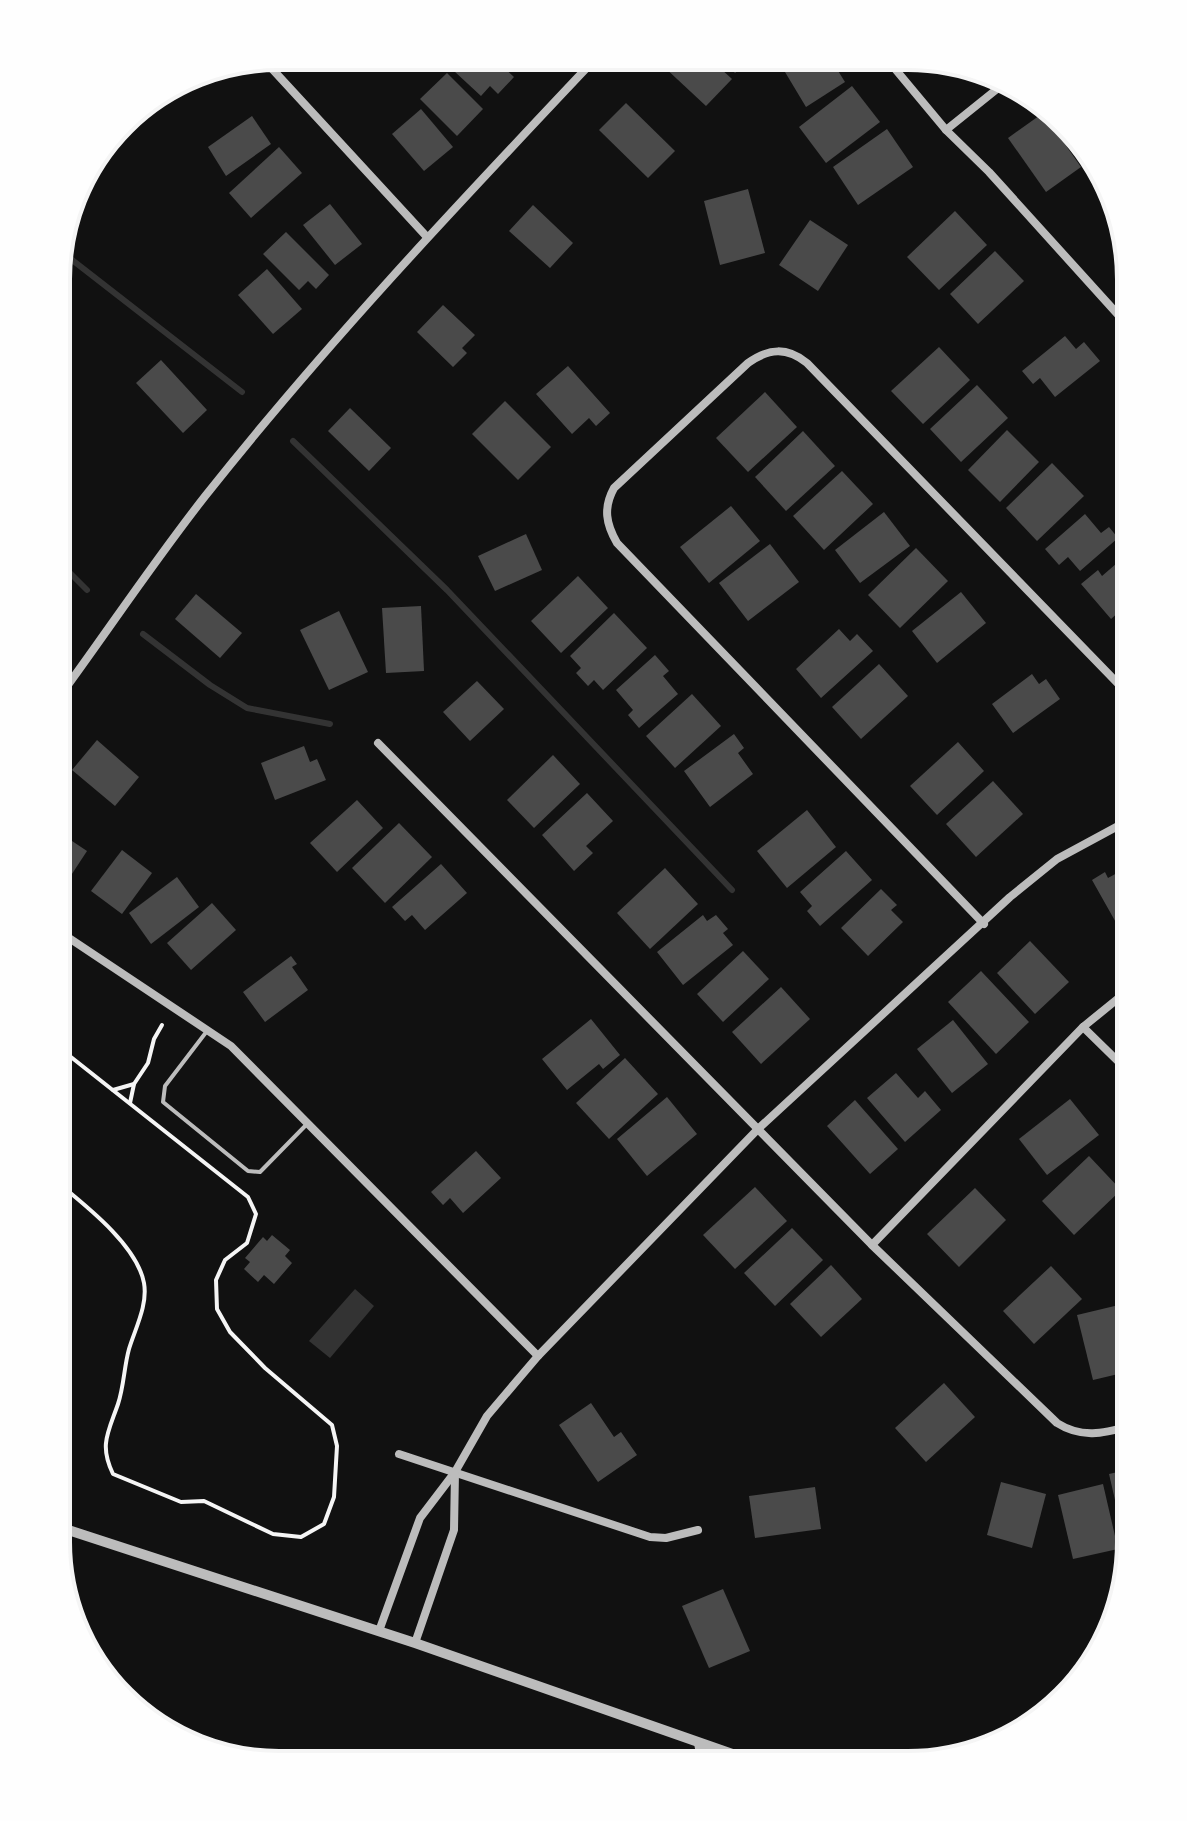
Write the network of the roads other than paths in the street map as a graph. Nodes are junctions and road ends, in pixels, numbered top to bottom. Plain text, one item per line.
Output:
1 (273, 70) edge
2 (585, 70) edge
3 (896, 70) edge
4 (996, 90) edge
5 (946, 130) junction
6 (427, 237) junction
7 (1117, 314) edge
8 (70, 682) edge
9 (1117, 683) edge
10 (378, 743) dead end
11 (1117, 827) edge
12 (984, 924) junction
13 (70, 939) edge
14 (1117, 999) edge
15 (1083, 1027) junction
16 (208, 1029) junction
17 (1117, 1060) edge
18 (308, 1123) junction
19 (757, 1130) junction
20 (872, 1245) junction
21 (538, 1356) junction
22 (1117, 1429) edge
23 (399, 1454) dead end
24 (455, 1472) junction
25 (698, 1530) dead end
26 (70, 1531) edge
27 (379, 1631) junction
28 (415, 1643) junction
29 (699, 1743) junction
30 (701, 1751) edge
31 (723, 1751) edge

1 - 6 street
2 - 6 street
3 - 5 street
4 - 5 street
5 - 7 street
6 - 8 street
9 - 12 street
10 - 19 street
11 - 12 street
12 - 19 street
13 - 16 street
14 - 15 street
15 - 17 street
15 - 20 street
16 - 18 street
16 - 18 lane
18 - 21 street
19 - 20 street
19 - 21 street
20 - 22 street
21 - 24 street
23 - 24 street
24 - 25 street
24 - 27 street
24 - 28 street
26 - 27 street
27 - 28 street
28 - 29 street
29 - 30 street
29 - 31 street

